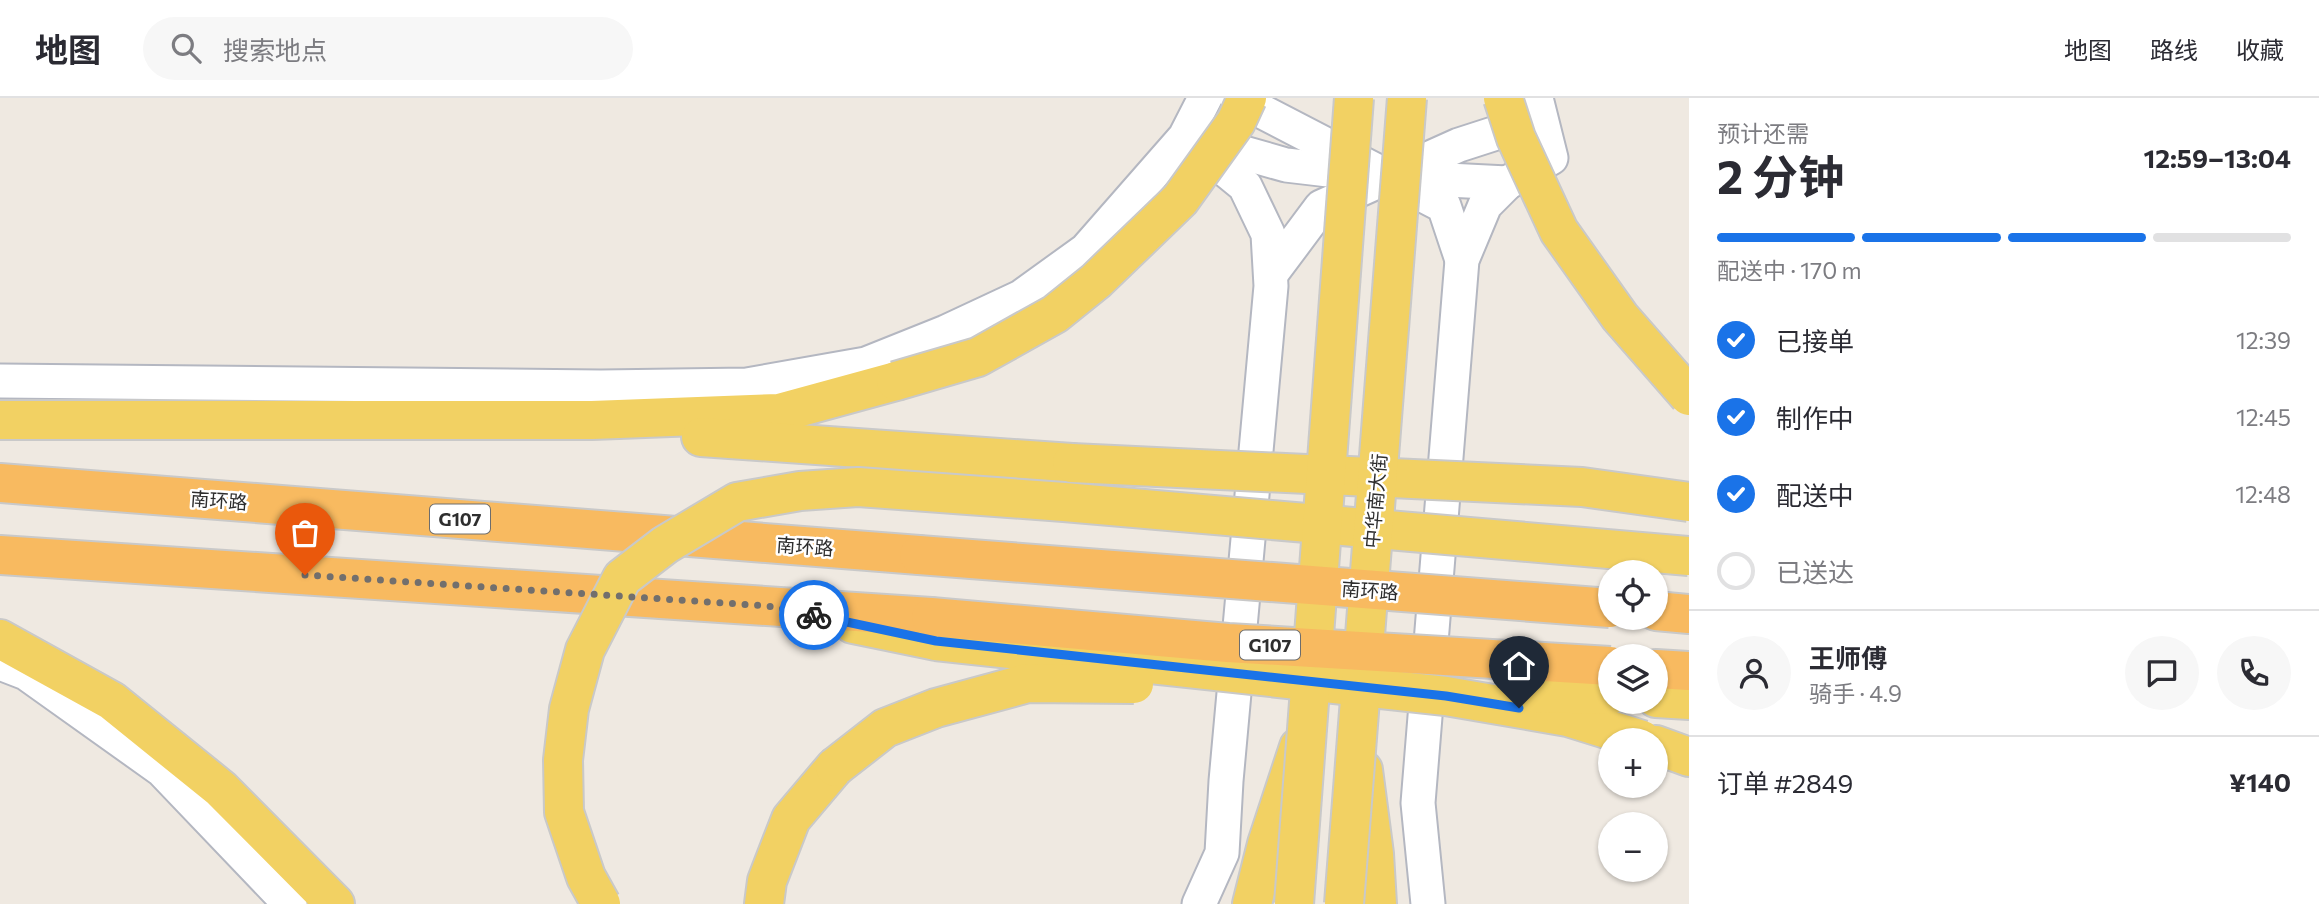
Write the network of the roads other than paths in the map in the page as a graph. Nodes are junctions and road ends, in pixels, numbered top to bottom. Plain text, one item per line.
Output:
1 (1205, 98) edge
2 (1236, 98) edge
3 (1247, 98) edge
4 (1354, 98) edge
5 (1407, 98) edge
6 (1503, 98) edge
7 (1536, 98) edge
8 (1545, 131) junction
9 (1185, 137) junction
10 (1388, 177) junction
11 (1507, 183) junction
12 (1462, 260) junction
13 (1271, 274) junction
14 (0, 381) edge
15 (1689, 396) edge
16 (0, 420) edge
17 (462, 420) junction
18 (0, 483) edge
19 (1689, 502) edge
20 (0, 555) edge
21 (1689, 556) edge
22 (1598, 607) edge
23 (1668, 612) edge
24 (1689, 614) edge
25 (933, 629) junction
26 (0, 639) edge
27 (0, 663) edge
28 (1598, 665) edge
29 (1668, 670) edge
30 (1689, 671) edge
31 (1294, 679) junction
32 (1415, 692) junction
33 (1598, 695) edge
34 (1668, 699) edge
35 (1689, 700) edge
36 (1309, 719) junction
37 (1357, 726) junction
38 (1603, 728) edge
39 (1668, 749) edge
40 (1689, 757) edge
41 (290, 904) edge
42 (335, 904) edge
43 (601, 904) edge
44 (764, 904) edge
45 (1199, 904) edge
46 (1252, 904) edge
47 (1294, 904) edge
48 (1344, 904) edge
49 (1377, 904) edge
50 (1428, 904) edge

1 - 9 street
2 - 10 street
3 - 17 main road, bridge
4 - 36 main road, bridge
5 - 37 main road, 中华南大街, bridge
6 - 15 main road, bridge
7 - 8 street
8 - 10 street
8 - 11 street
9 - 10 street
9 - 13 street
9 - 14 street
10 - 11 street
10 - 12 street
10 - 13 street
11 - 12 street
12 - 50 street
13 - 45 street
16 - 17 main road
17 - 19 main road, bridge
18 - 22 highway, 南环路 / G107, bridge
20 - 25 highway, G107
21 - 43 main road, bridge
23 - 24 highway
25 - 28 highway, G107, bridge
25 - 31 main road, bridge
26 - 42 main road
27 - 41 street
29 - 30 highway
31 - 32 main road, bridge
31 - 44 main road, bridge
32 - 33 main road, bridge
32 - 38 main road, bridge
34 - 35 main road
36 - 46 main road, bridge
36 - 47 main road, bridge
37 - 48 main road, 中华南大街, bridge
37 - 49 main road, bridge
39 - 40 main road

